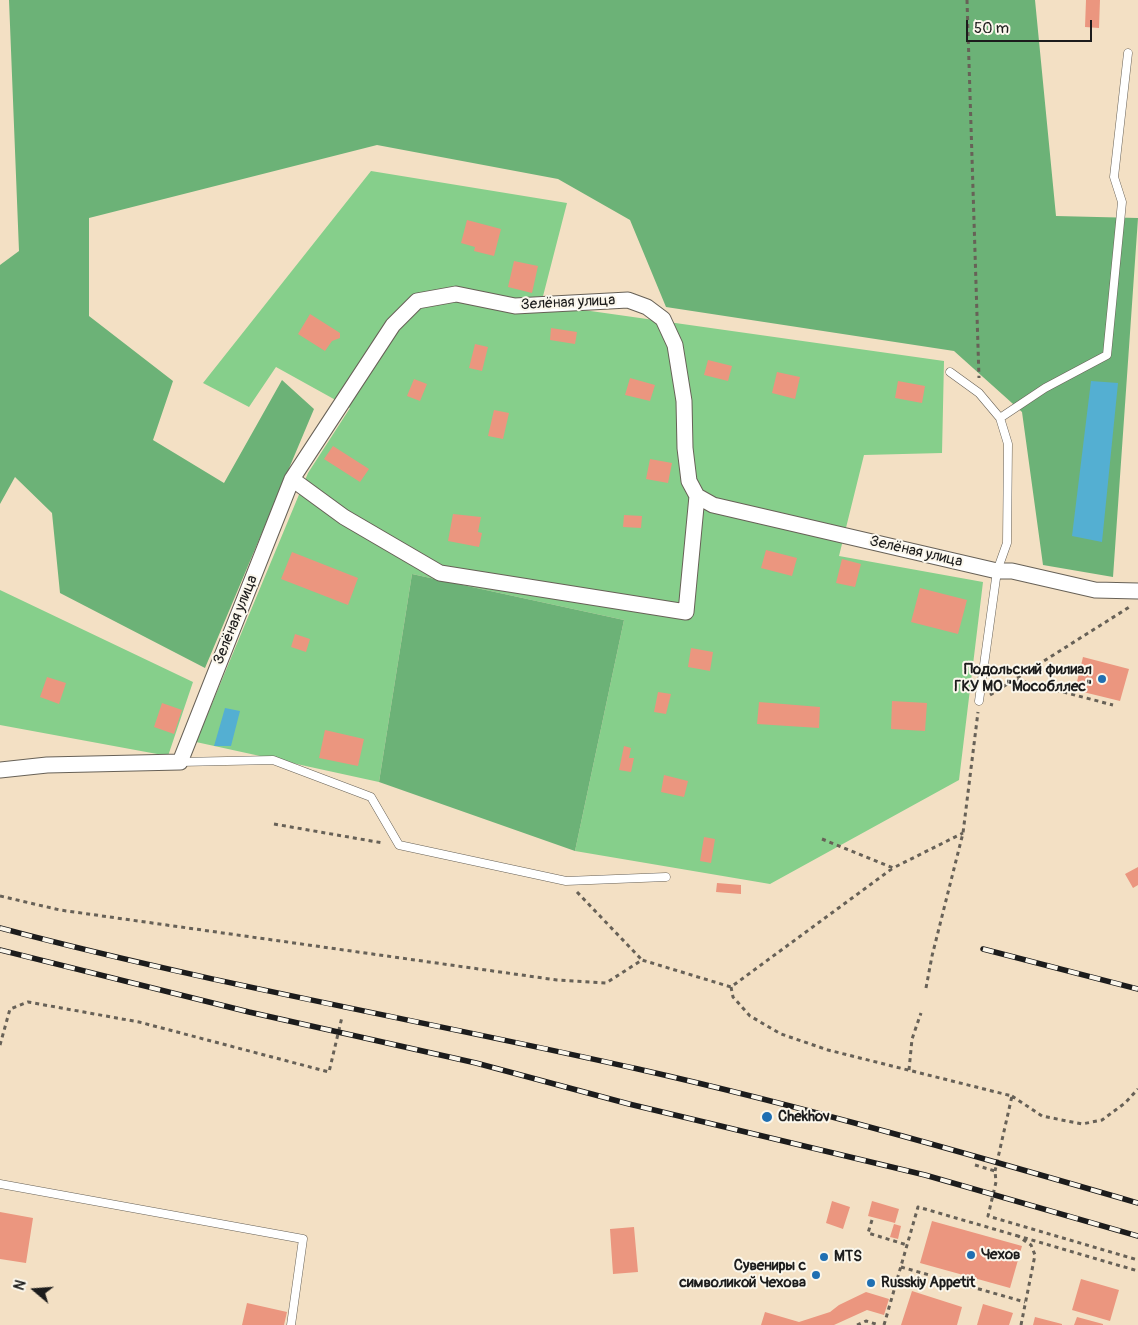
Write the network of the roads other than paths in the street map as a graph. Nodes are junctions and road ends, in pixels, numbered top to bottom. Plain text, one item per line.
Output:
1 (1128, 53) dead end
2 (950, 372) dead end
3 (1000, 418) junction
4 (292, 479) junction
5 (697, 496) junction
6 (997, 570) junction
7 (1138, 591) edge
8 (979, 701) road end
9 (180, 762) junction
10 (0, 770) edge
11 (666, 877) dead end
12 (0, 1184) edge
13 (291, 1325) edge

1 - 3 lane
2 - 3 lane
3 - 6 lane
4 - 5 street, Зелёная улица
4 - 5 street, Зелёная улица
4 - 9 street, Зелёная улица
5 - 6 street, Зелёная улица
6 - 7 street, Зелёная улица
6 - 8 lane
9 - 10 street
9 - 11 lane
12 - 13 lane

